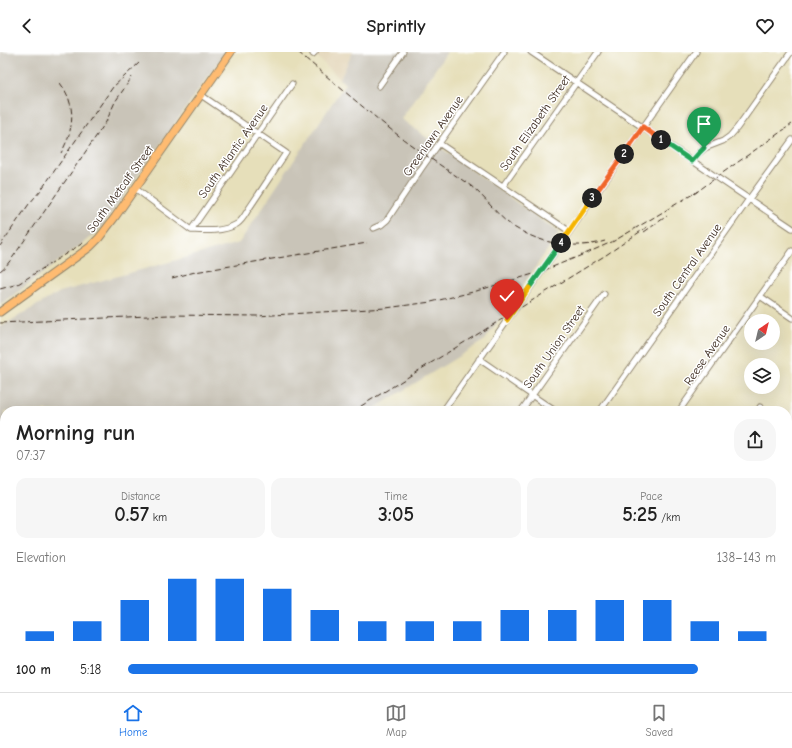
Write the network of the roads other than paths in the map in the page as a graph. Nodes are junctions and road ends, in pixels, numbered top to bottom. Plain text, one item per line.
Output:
1 (231, 52) edge
2 (403, 52) edge
3 (504, 52) edge
4 (531, 52) edge
5 (598, 52) edge
6 (696, 52) edge
7 (791, 52) edge
8 (576, 83) junction
9 (292, 84) dead end
10 (379, 86) dead end
11 (201, 95) junction
12 (643, 127) junction
13 (257, 134) junction
14 (792, 140) edge
15 (440, 144) junction
16 (692, 161) junction
17 (503, 186) junction
18 (136, 189) junction
19 (749, 199) junction
20 (374, 228) dead end
21 (792, 228) edge
22 (191, 230) junction
23 (569, 231) junction
24 (792, 251) edge
25 (604, 294) dead end
26 (760, 296) junction
27 (0, 312) edge
28 (792, 318) edge
29 (479, 360) junction
30 (532, 395) junction
31 (447, 406) edge
32 (524, 406) edge
33 (548, 406) edge
34 (604, 406) edge
35 (683, 406) edge

1 - 11 main road, South Metcalf Street
2 - 10 street
3 - 15 street, Greenlawn Avenue
4 - 8 street
5 - 8 street, South Elizabeth Street
6 - 12 street
7 - 16 street
8 - 12 street
8 - 17 street, South Elizabeth Street
9 - 13 street, South Atlantic Avenue
11 - 13 street
11 - 18 main road, South Metcalf Street
12 - 16 street
12 - 23 street
13 - 22 street, South Atlantic Avenue
13 - 22 street
14 - 19 street, South Central Avenue
15 - 17 street
15 - 20 street, Greenlawn Avenue
16 - 19 street
17 - 23 street
18 - 22 street
18 - 27 main road, South Metcalf Street
19 - 21 street
19 - 34 street, South Central Avenue
23 - 29 street
24 - 26 street, Reese Avenue
25 - 30 street, South Union Street
26 - 28 street
26 - 35 street, Reese Avenue
29 - 30 street
29 - 31 street
30 - 32 street, South Union Street
30 - 33 street

